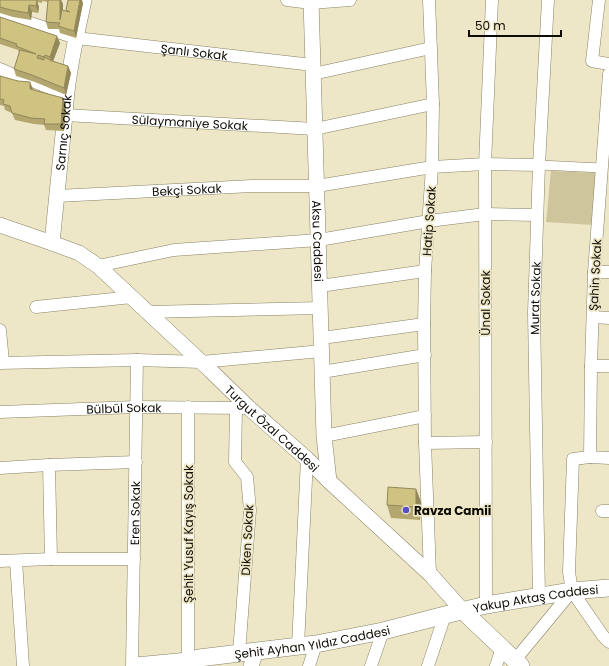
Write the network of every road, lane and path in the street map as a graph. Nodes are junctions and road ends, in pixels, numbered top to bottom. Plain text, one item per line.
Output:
1 (84, 0) edge
2 (287, 0) edge
3 (350, 0) edge
4 (429, 0) edge
5 (492, 0) edge
6 (548, 0) edge
7 (599, 0) edge
8 (311, 2) edge
9 (0, 13) edge
10 (76, 38) junction
11 (431, 48) junction
12 (609, 64) edge
13 (0, 69) edge
14 (313, 70) junction
15 (609, 74) edge
16 (66, 95) junction
17 (433, 104) junction
18 (65, 115) junction
19 (315, 129) junction
20 (485, 164) junction
21 (539, 165) junction
22 (432, 167) junction
23 (602, 168) junction
24 (317, 186) junction
25 (57, 196) junction
26 (485, 214) junction
27 (537, 215) junction
28 (429, 221) junction
29 (0, 225) edge
30 (318, 240) junction
31 (52, 243) junction
32 (98, 266) junction
33 (425, 271) junction
34 (594, 272) junction
35 (609, 272) edge
36 (320, 286) junction
37 (132, 297) junction
38 (36, 307) dead end
39 (321, 308) junction
40 (148, 312) junction
41 (593, 317) junction
42 (609, 318) edge
43 (424, 324) junction
44 (0, 330) edge
45 (322, 345) junction
46 (425, 355) junction
47 (137, 360) junction
48 (2, 362) edge
49 (201, 362) junction
50 (592, 366) junction
51 (609, 366) edge
52 (322, 372) junction
53 (136, 407) junction
54 (188, 407) junction
55 (242, 408) junction
56 (0, 412) edge
57 (425, 416) junction
58 (324, 436) junction
59 (486, 442) junction
60 (425, 443) junction
61 (590, 457) junction
62 (609, 458) edge
63 (307, 459) junction
64 (136, 462) junction
65 (49, 465) junction
66 (0, 468) edge
67 (328, 481) junction
68 (51, 559) junction
69 (134, 559) junction
70 (0, 561) edge
71 (16, 561) junction
72 (430, 574) junction
73 (609, 588) edge
74 (572, 591) junction
75 (539, 596) junction
76 (486, 605) junction
77 (463, 610) junction
78 (445, 615) junction
79 (383, 631) junction
80 (609, 642) edge
81 (316, 644) junction
82 (298, 646) junction
83 (502, 648) junction
84 (239, 653) junction
85 (254, 658) edge
86 (194, 662) edge
87 (518, 663) edge
88 (23, 666) edge
89 (132, 666) edge
90 (136, 666) edge
91 (308, 666) edge
92 (371, 666) edge
93 (428, 666) edge
94 (496, 666) edge

1 - 10 street, Sarnıç Sokak
2 - 8 street
3 - 8 street
4 - 11 street, Hatip Sokak
5 - 20 street, Ünal Sokak
6 - 21 street, Murat Sokak
7 - 12 street
8 - 14 street, Aksu Caddesi
9 - 10 street, Şanlı Sokak
10 - 14 street, Şanlı Sokak
10 - 16 street, Sarnıç Sokak
11 - 14 street, Şanlı Sokak
11 - 17 street, Hatip Sokak
13 - 16 street
14 - 19 street, Aksu Caddesi
15 - 23 street, Şahin Sokak
16 - 18 street, Sarnıç Sokak
17 - 19 street, Sülaymaniye Sokak
17 - 22 street, Hatip Sokak
18 - 19 street, Sülaymaniye Sokak
18 - 25 street, Sarnıç Sokak
19 - 24 street, Aksu Caddesi
20 - 21 street, Bekçi Sokak
20 - 22 street, Bekçi Sokak
20 - 26 street, Ünal Sokak
21 - 23 street
21 - 27 street, Murat Sokak
22 - 24 street, Bekçi Sokak
22 - 28 street, Hatip Sokak
23 - 34 street, Şahin Sokak
24 - 25 street, Bekçi Sokak
24 - 30 street, Aksu Caddesi
25 - 31 street, Sarnıç Sokak
26 - 27 street
26 - 28 street
26 - 59 street, Ünal Sokak
27 - 75 street, Murat Sokak
28 - 30 street
28 - 33 street, Hatip Sokak
29 - 31 street, Turgut Özal Caddesi
30 - 32 street
30 - 36 street, Aksu Caddesi
31 - 32 street, Turgut Özal Caddesi
32 - 37 street, Turgut Özal Caddesi
33 - 36 street
33 - 43 street, Hatip Sokak
34 - 35 street
34 - 41 street, Şahin Sokak
36 - 39 street, Aksu Caddesi
37 - 38 street
37 - 40 street, Turgut Özal Caddesi
39 - 40 street
39 - 45 street, Aksu Caddesi
40 - 49 street, Turgut Özal Caddesi
41 - 42 street
41 - 50 street, Şahin Sokak
43 - 45 street
43 - 46 street, Hatip Sokak
44 - 48 street
45 - 49 street
45 - 52 street, Aksu Caddesi
46 - 52 street
46 - 57 street, Hatip Sokak
47 - 48 street
47 - 49 street
47 - 53 street, Eren Sokak
49 - 55 street, Turgut Özal Caddesi
50 - 51 street
50 - 61 street, Şahin Sokak
52 - 58 street, Aksu Caddesi
53 - 54 street, Bülbül Sokak
53 - 56 street, Bülbül Sokak
53 - 64 street, Eren Sokak
54 - 55 street, Bülbül Sokak
54 - 86 street, Şehit Yusuf Kayış Sokak
55 - 63 street, Turgut Özal Caddesi
55 - 84 street, Diken Sokak
57 - 58 street
57 - 60 street, Hatip Sokak
58 - 67 street, Aksu Caddesi
59 - 60 street
59 - 76 street, Ünal Sokak
60 - 72 street, Hatip Sokak
61 - 62 street
61 - 74 street
63 - 67 street, Turgut Özal Caddesi
63 - 82 street
64 - 65 street
64 - 69 street, Eren Sokak
65 - 66 street
65 - 68 street
67 - 72 street, Turgut Özal Caddesi
68 - 69 street
68 - 71 street
69 - 89 street, Eren Sokak
70 - 71 street
71 - 88 street
72 - 77 street, Turgut Özal Caddesi
73 - 74 main road, Yakup Aktaş Caddesi
74 - 75 main road, Yakup Aktaş Caddesi
74 - 80 street
74 - 87 street
75 - 76 main road, Yakup Aktaş Caddesi
76 - 77 main road, Yakup Aktaş Caddesi
77 - 78 main road, Şehit Ayhan Yıldız Caddesi
77 - 83 main road, Turgut Özal Caddesi
78 - 79 main road, Şehit Ayhan Yıldız Caddesi
78 - 93 street
79 - 81 main road, Şehit Ayhan Yıldız Caddesi
79 - 92 street
81 - 82 main road, Şehit Ayhan Yıldız Caddesi
81 - 91 street
82 - 85 main road, Şehit Ayhan Yıldız Caddesi
83 - 87 main road, Turgut Özal Caddesi
83 - 94 street
84 - 85 main road, Şehit Ayhan Yıldız Caddesi
84 - 86 main road, Şehit Ayhan Yıldız Caddesi
86 - 90 main road, Şehit Ayhan Yıldız Caddesi

